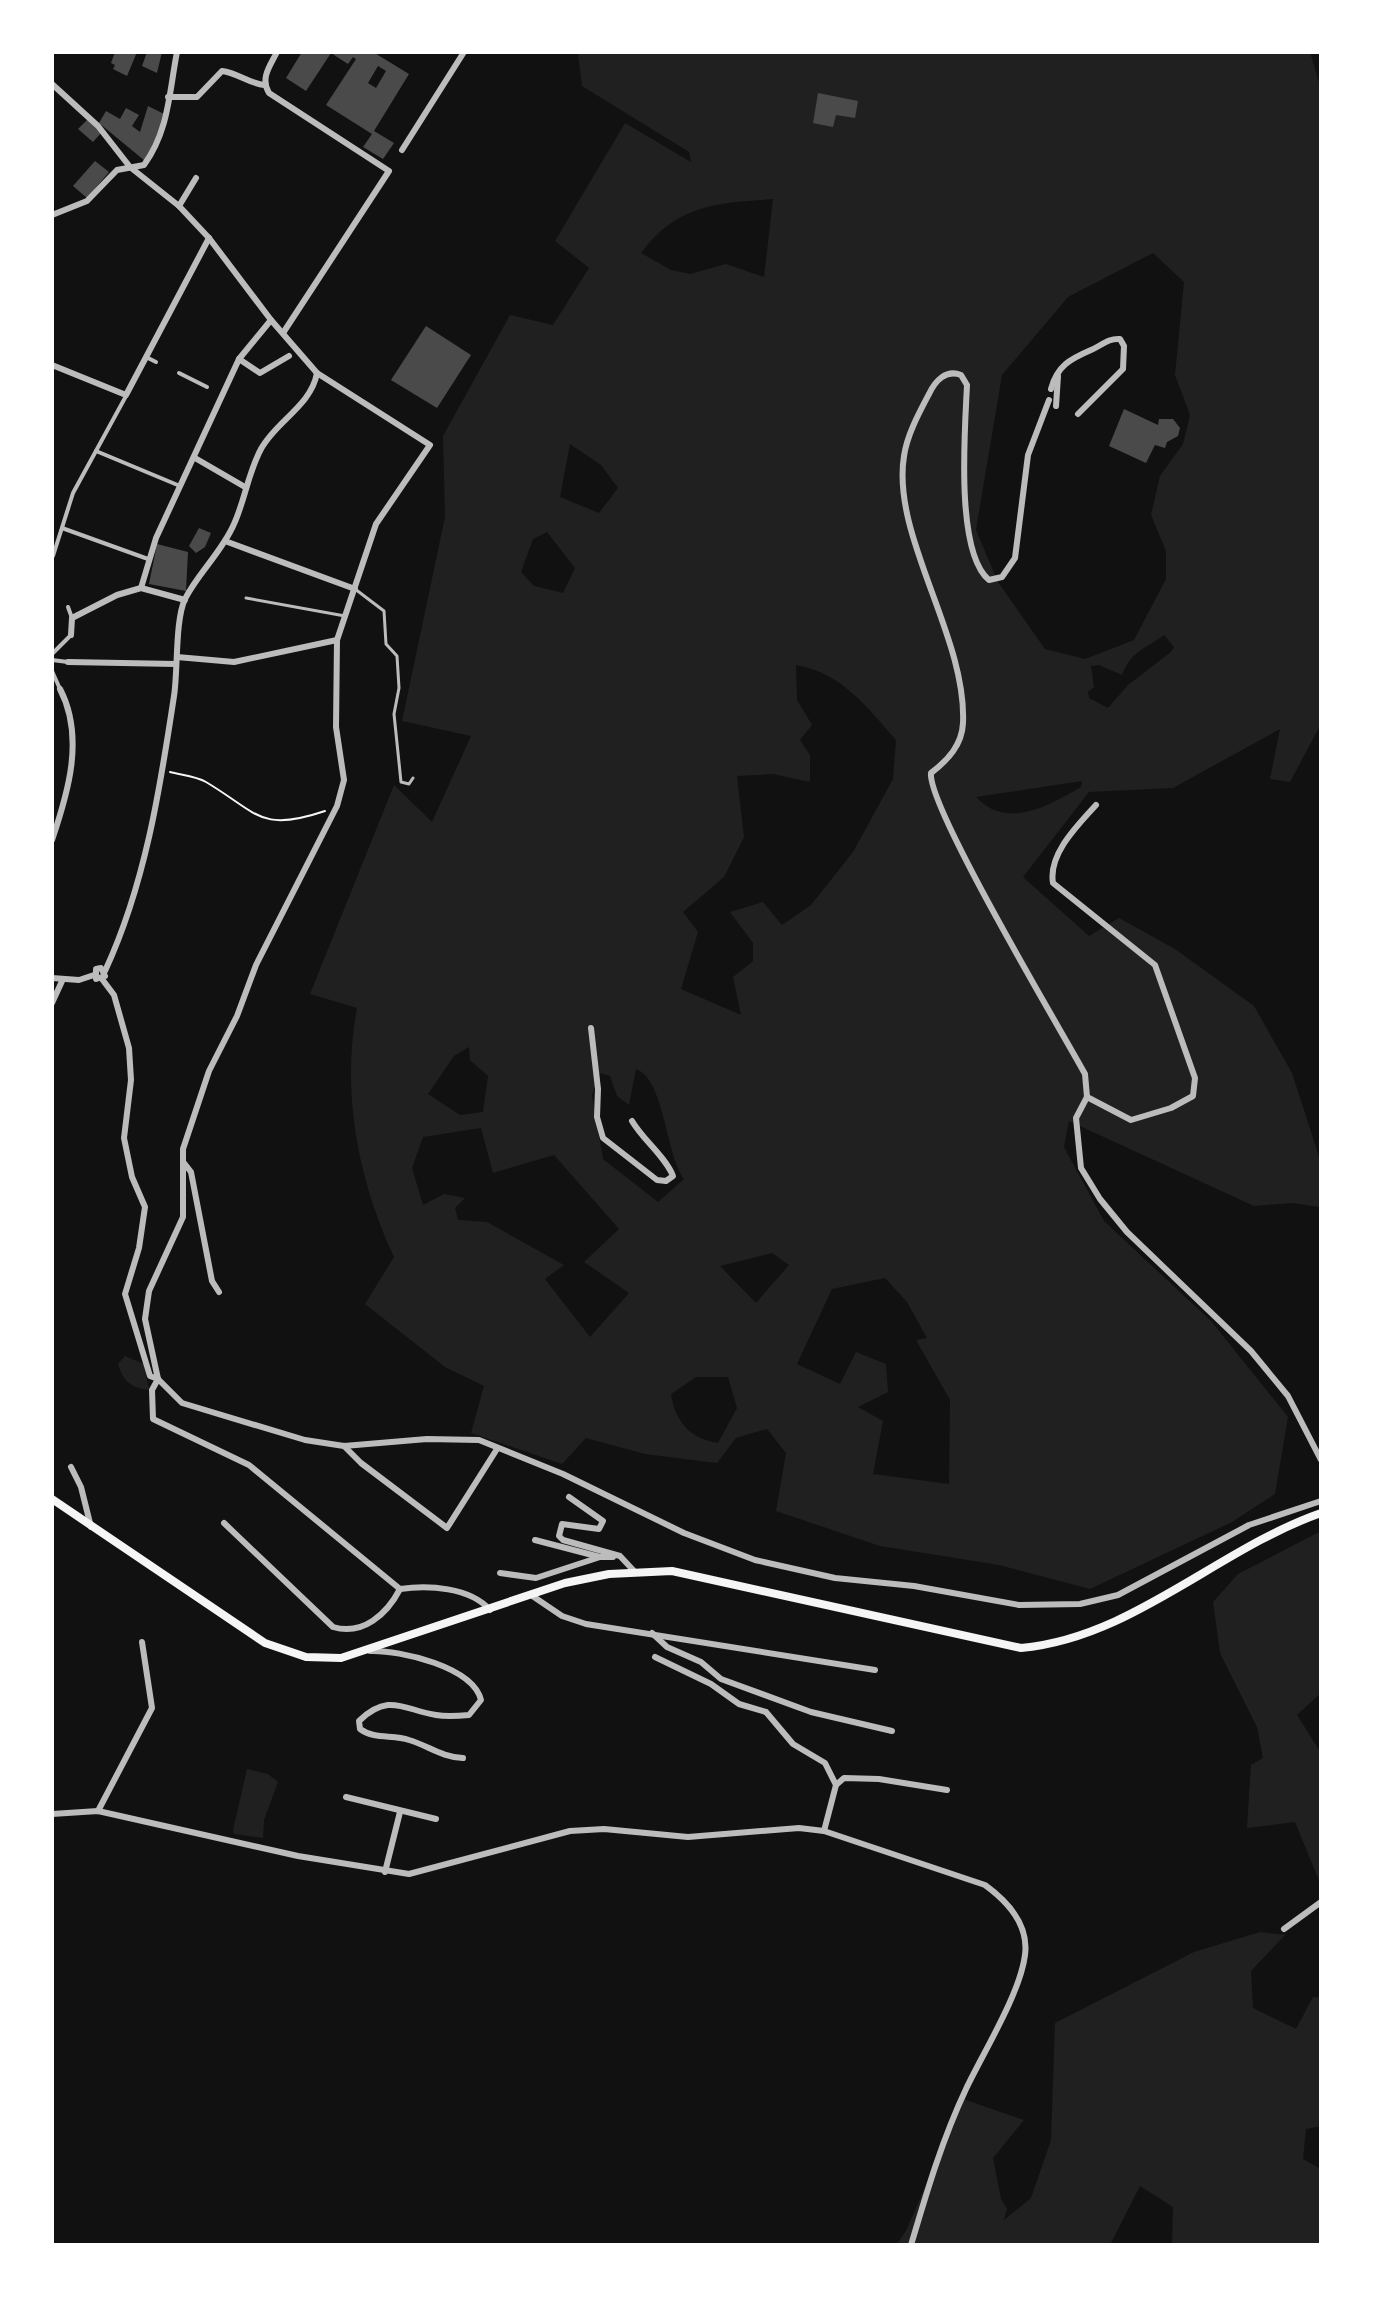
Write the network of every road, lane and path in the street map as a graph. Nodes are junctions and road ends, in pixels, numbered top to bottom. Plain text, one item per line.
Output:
1 (177, 52) edge
2 (277, 52) edge
3 (464, 52) edge
4 (52, 84) edge
5 (264, 85) junction
6 (168, 97) junction
7 (402, 150) dead end
8 (130, 167) junction
9 (196, 178) dead end
10 (179, 206) junction
11 (52, 215) edge
12 (209, 238) junction
13 (271, 320) junction
14 (283, 333) junction
15 (289, 356) dead end
16 (146, 357) junction
17 (239, 359) junction
18 (156, 362) dead end
19 (52, 365) edge
20 (1058, 372) junction
21 (179, 373) dead end
22 (317, 373) junction
23 (207, 387) dead end
24 (1051, 389) dead end
25 (126, 395) junction
26 (1049, 400) dead end
27 (1056, 406) dead end
28 (1078, 414) dead end
29 (95, 451) junction
30 (195, 458) junction
31 (182, 487) junction
32 (245, 487) junction
33 (62, 528) junction
34 (225, 541) junction
35 (53, 556) edge
36 (148, 559) junction
37 (141, 588) junction
38 (355, 589) junction
39 (246, 598) dead end
40 (185, 600) junction
41 (68, 607) dead end
42 (345, 616) junction
43 (72, 618) junction
44 (71, 635) joint
45 (337, 640) junction
46 (52, 657) edge
47 (176, 661) junction
48 (68, 662) joint
49 (52, 671) edge
50 (60, 689) joint
51 (163, 771) junction
52 (413, 778) dead end
53 (1096, 805) dead end
54 (337, 806) junction
55 (52, 840) edge
56 (105, 971) junction
57 (94, 975) junction
58 (52, 978) edge
59 (63, 979) junction
60 (102, 979) junction
61 (52, 1003) edge
62 (591, 1028) dead end
63 (1087, 1097) junction
64 (632, 1121) dead end
65 (184, 1163) junction
66 (219, 1292) dead end
67 (158, 1379) junction
68 (344, 1446) junction
69 (497, 1449) junction
70 (1321, 1460) edge
71 (71, 1467) dead end
72 (569, 1497) dead end
73 (52, 1499) edge
74 (1321, 1501) edge
75 (1321, 1513) edge
76 (224, 1523) dead end
77 (91, 1527) junction
78 (535, 1540) dead end
79 (620, 1556) junction
80 (600, 1557) junction
81 (634, 1571) junction
82 (500, 1573) dead end
83 (400, 1589) junction
84 (531, 1595) junction
85 (490, 1610) junction
86 (652, 1633) junction
87 (142, 1642) dead end
88 (370, 1651) junction
89 (655, 1657) dead end
90 (875, 1670) dead end
91 (892, 1731) dead end
92 (463, 1758) dead end
93 (836, 1785) junction
94 (947, 1790) dead end
95 (346, 1797) dead end
96 (98, 1811) junction
97 (400, 1812) junction
98 (52, 1814) edge
99 (436, 1819) dead end
100 (824, 1831) junction
101 (385, 1872) junction
102 (1321, 1902) edge
103 (1284, 1929) dead end
104 (911, 2245) edge

1 - 6 street
2 - 5 street
3 - 7 street
4 - 8 street
5 - 6 street
5 - 14 street
6 - 8 street
8 - 10 street
8 - 11 street
9 - 10 street
10 - 12 street
12 - 13 street
12 - 16 street
13 - 14 street
13 - 17 street
14 - 22 street
15 - 17 street
16 - 18 street
16 - 25 street
17 - 30 street
19 - 25 street
20 - 24 street
20 - 27 street
20 - 28 street
21 - 23 street
22 - 32 street
22 - 38 street
25 - 29 street
26 - 63 street
29 - 31 street
29 - 33 street
30 - 31 street
30 - 32 street
31 - 36 street
32 - 34 street
33 - 35 street
33 - 36 street
34 - 38 street
34 - 40 street
36 - 37 street
37 - 40 street
37 - 43 street
38 - 42 street
38 - 52 lane
39 - 42 lane
40 - 47 street
41 - 43 street
42 - 45 street
43 - 44 street
44 - 46 street
45 - 47 street
45 - 54 street
46 - 48 street
47 - 48 street
47 - 51 street
49 - 50 street
50 - 55 street
51 - 54 path
51 - 56 street
53 - 63 street
54 - 65 street
56 - 57 street
56 - 60 street
57 - 59 street
57 - 60 street
58 - 59 street
59 - 61 street
60 - 67 street
62 - 64 street
63 - 70 street
65 - 66 street
65 - 67 street
67 - 68 street
67 - 83 street
68 - 69 street
68 - 69 street
69 - 74 street
71 - 77 street
72 - 79 street
73 - 77 main road
75 - 81 main road
76 - 83 street
77 - 88 main road
78 - 80 street
79 - 80 street
79 - 81 street
80 - 82 street
81 - 84 main road
83 - 85 street
84 - 85 main road
84 - 86 street
85 - 88 main road
86 - 90 street
86 - 91 street
87 - 96 street
88 - 92 street
89 - 93 street
93 - 94 street
93 - 100 street
95 - 97 street
96 - 98 street
96 - 101 street
97 - 99 street
97 - 101 street
100 - 101 street
100 - 104 street
102 - 103 street

